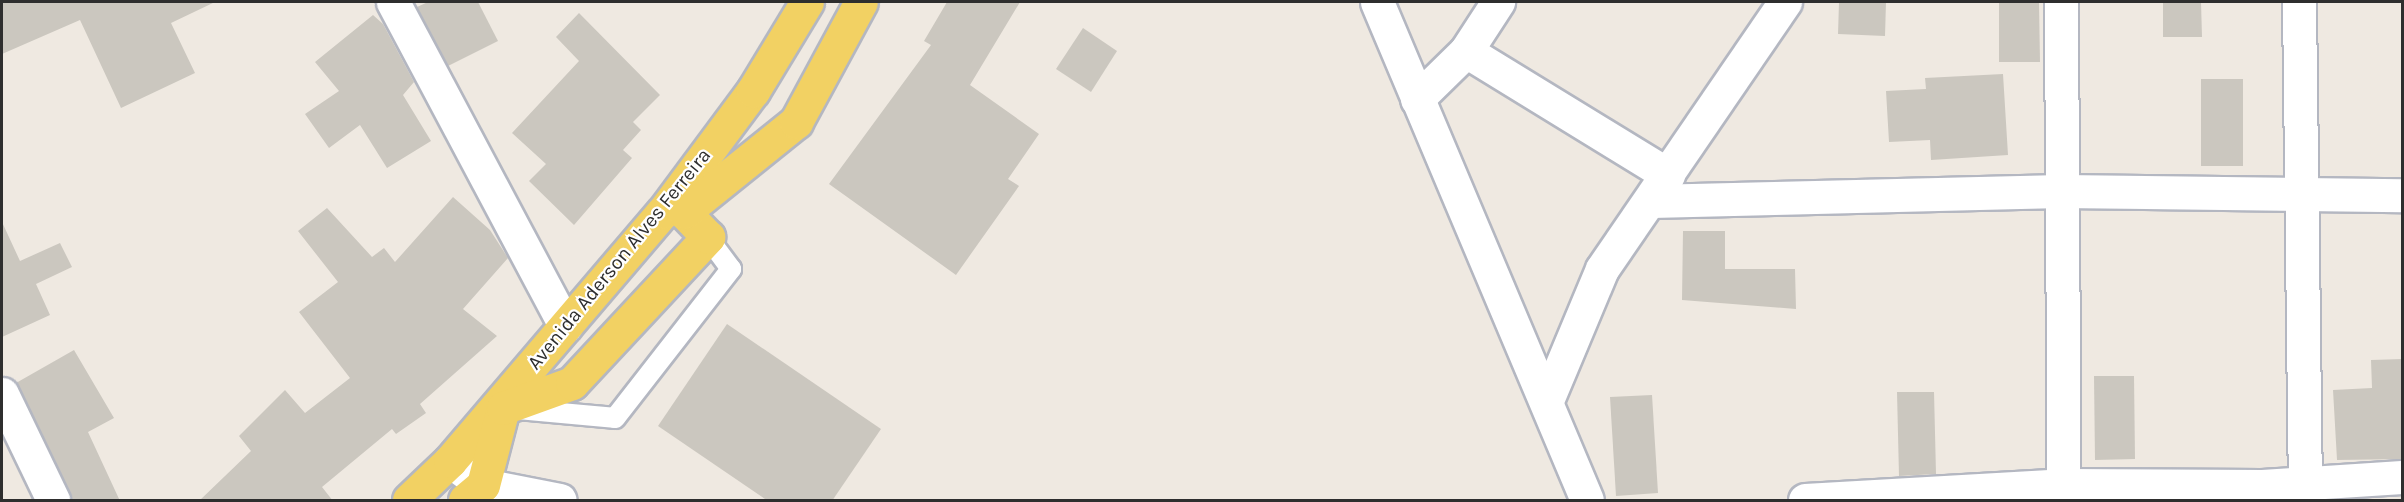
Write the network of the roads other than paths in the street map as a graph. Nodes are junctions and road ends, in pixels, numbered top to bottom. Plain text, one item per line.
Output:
1 (393, 2) edge
2 (807, 2) edge
3 (861, 2) edge
4 (1377, 2) edge
5 (1498, 2) edge
6 (1785, 2) edge
7 (2061, 2) edge
8 (2299, 2) edge
9 (1466, 51) junction
10 (1417, 99) junction
11 (1660, 188) junction
12 (2061, 191) junction
13 (2403, 195) edge
14 (2305, 196) junction
15 (684, 212) junction
16 (565, 326) junction
17 (2, 394) edge
18 (1548, 398) junction
19 (503, 408) junction
20 (450, 461) junction
21 (2403, 477) edge
22 (2305, 484) junction
23 (474, 493) edge
24 (2064, 493) edge
25 (53, 501) edge
26 (409, 501) edge
27 (560, 501) edge
28 (1587, 501) edge
29 (1805, 501) edge

1 - 16 street
2 - 16 main road, Avenida Aderson Alves Ferreira
3 - 15 main road, Avenida Aderson Alves Ferreira
4 - 10 street
5 - 9 street
6 - 11 street
7 - 12 street
8 - 14 street
9 - 10 street
9 - 11 street
10 - 18 street
11 - 12 street
11 - 18 street
12 - 14 street
12 - 24 street
13 - 14 street
14 - 22 street
15 - 19 main road, Avenida Aderson Alves Ferreira
15 - 19 lane
16 - 20 main road, Avenida Aderson Alves Ferreira
17 - 25 street
18 - 28 street
19 - 23 main road
20 - 23 street
20 - 26 main road, Avenida Aderson Alves Ferreira
21 - 22 street
22 - 24 street
23 - 27 street
24 - 29 street

